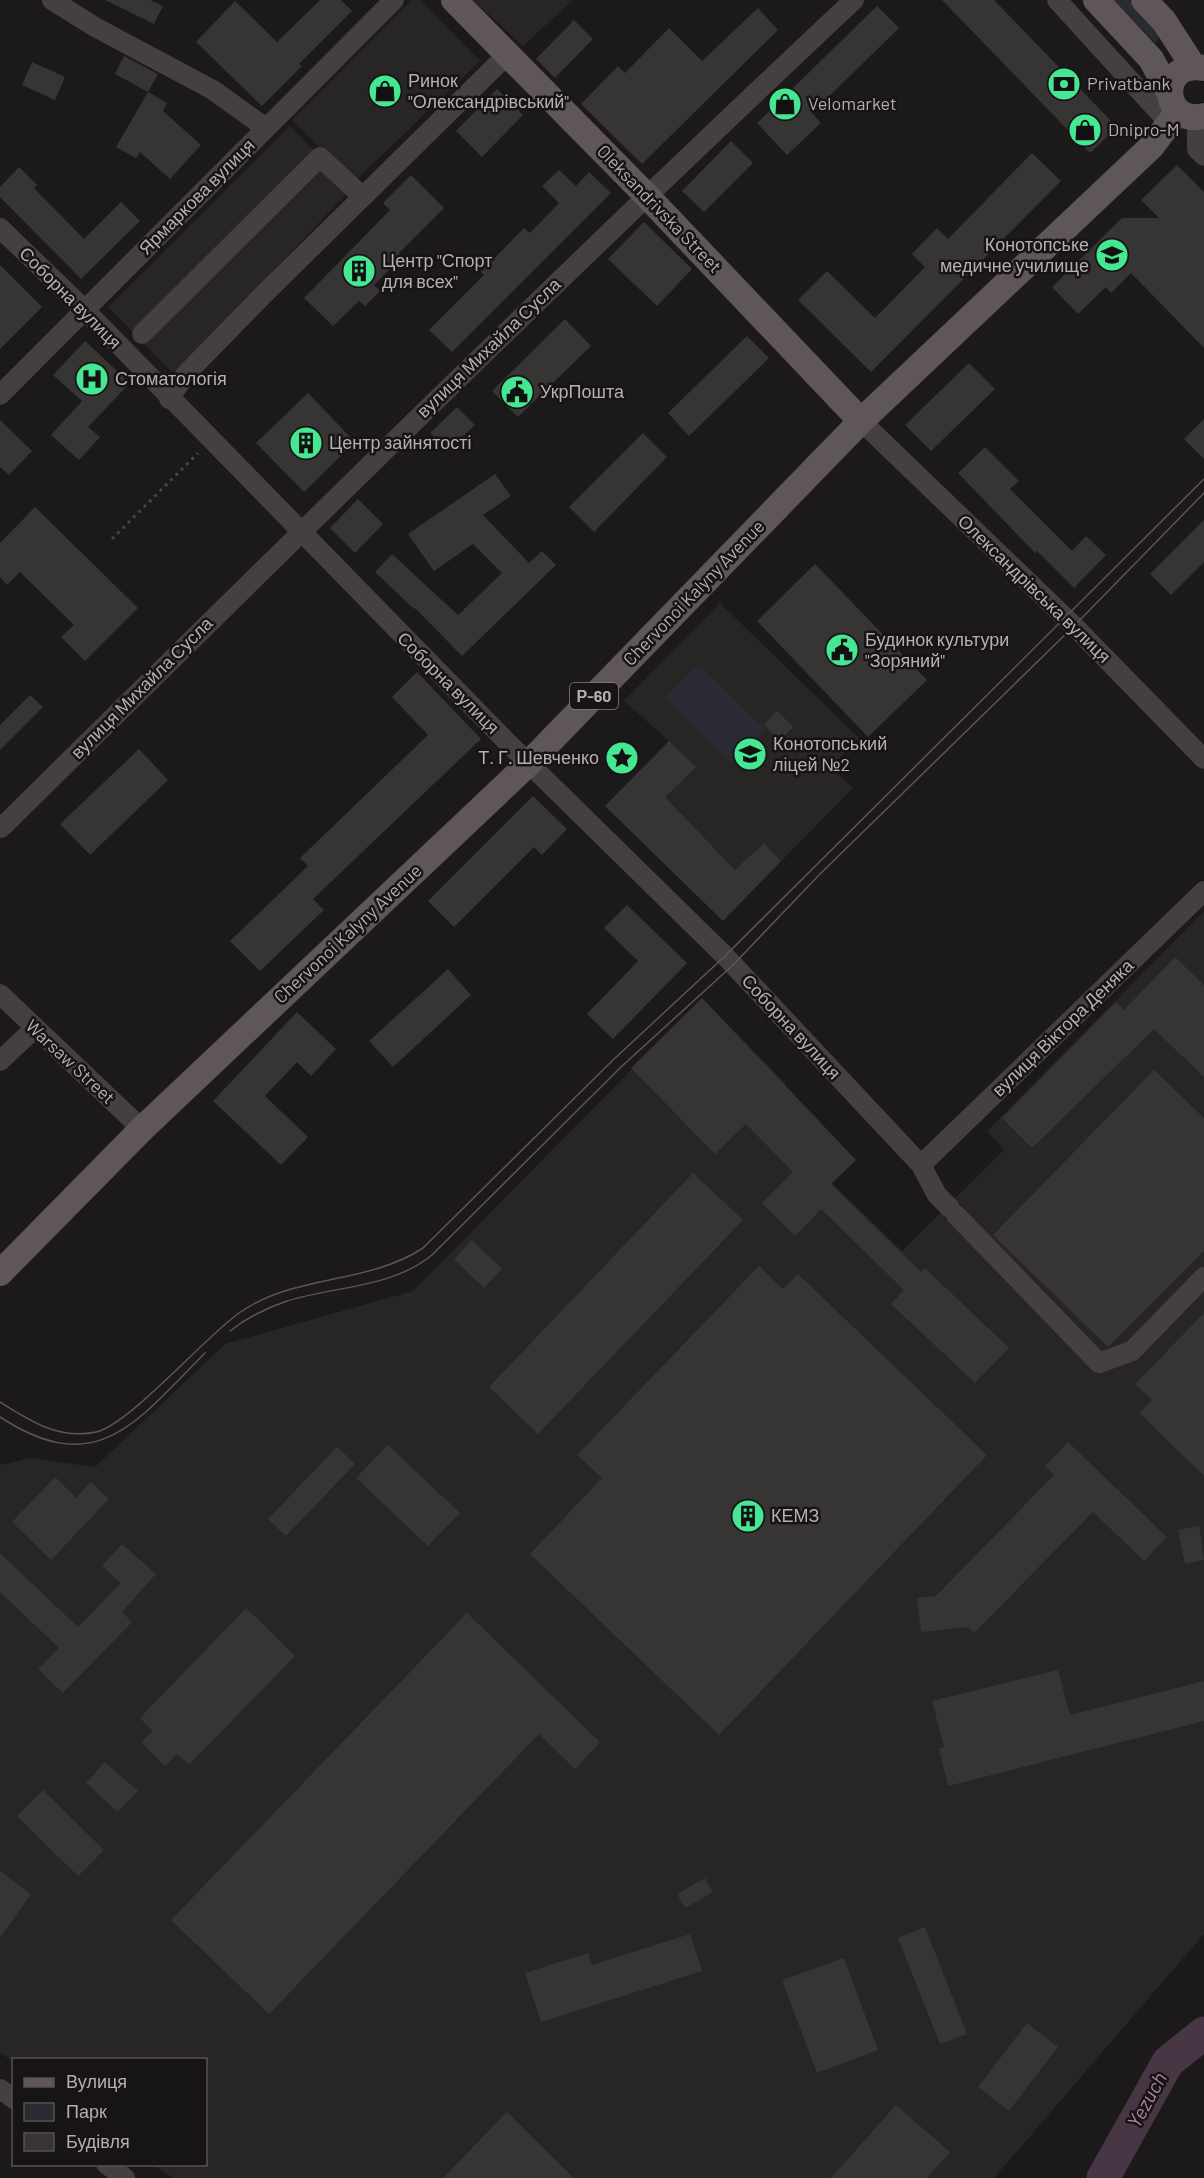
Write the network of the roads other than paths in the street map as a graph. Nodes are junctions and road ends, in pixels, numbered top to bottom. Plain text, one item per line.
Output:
1 (52, 0) edge
2 (394, 0) edge
3 (454, 0) edge
4 (854, 0) edge
5 (1057, 0) edge
6 (1096, 0) edge
7 (1144, 0) edge
8 (1129, 34) junction
9 (1089, 36) junction
10 (508, 54) junction
11 (1201, 66) edge
12 (1184, 112) edge
13 (266, 128) junction
14 (1204, 156) edge
15 (646, 195) junction
16 (362, 196) junction
17 (0, 228) edge
18 (84, 309) junction
19 (142, 334) dead end
20 (0, 395) edge
21 (169, 399) junction
22 (861, 421) junction
23 (299, 532) junction
24 (1204, 759) edge
25 (528, 764) junction
26 (1, 828) edge
27 (1204, 891) edge
28 (0, 994) edge
29 (34, 1029) junction
30 (0, 1061) edge
31 (142, 1129) junction
32 (921, 1165) junction
33 (0, 1273) edge
34 (1204, 1277) edge
35 (109, 2166) edge
36 (125, 2178) edge

1 - 13 street
2 - 13 street, Ярмаркова вулиця
3 - 10 main road, Oleksandrivska Street
4 - 15 street, вулиця Михайла Сусла
5 - 9 street
6 - 8 main road
7 - 11 main road
8 - 9 street
8 - 12 main road
9 - 12 street
10 - 15 main road, Oleksandrivska Street
10 - 16 street
11 - 12 main road, Р-60
12 - 14 street
12 - 22 main road, Chervonoi Kalyny Avenue / Р-60
13 - 18 street, Ярмаркова вулиця
15 - 22 main road, Oleksandrivska Street
15 - 23 street, вулиця Михайла Сусла
16 - 19 street
16 - 21 street
17 - 18 street, Соборна вулиця
18 - 20 street, Ярмаркова вулиця
18 - 21 street, Соборна вулиця
21 - 23 street, Соборна вулиця
22 - 24 street, Олександрівська вулиця
22 - 25 main road, Chervonoi Kalyny Avenue / Р-60
23 - 25 street, Соборна вулиця
23 - 26 street, вулиця Михайла Сусла
25 - 31 main road, Chervonoi Kalyny Avenue / Р-60
25 - 32 street, Соборна вулиця
27 - 32 street, вулиця Віктора Деняка
28 - 29 street, Warsaw Street
29 - 30 street
29 - 31 street, Warsaw Street
31 - 33 main road, Chervonoi Kalyny Avenue / Р-60
32 - 34 street, Соборна вулиця
35 - 36 street

